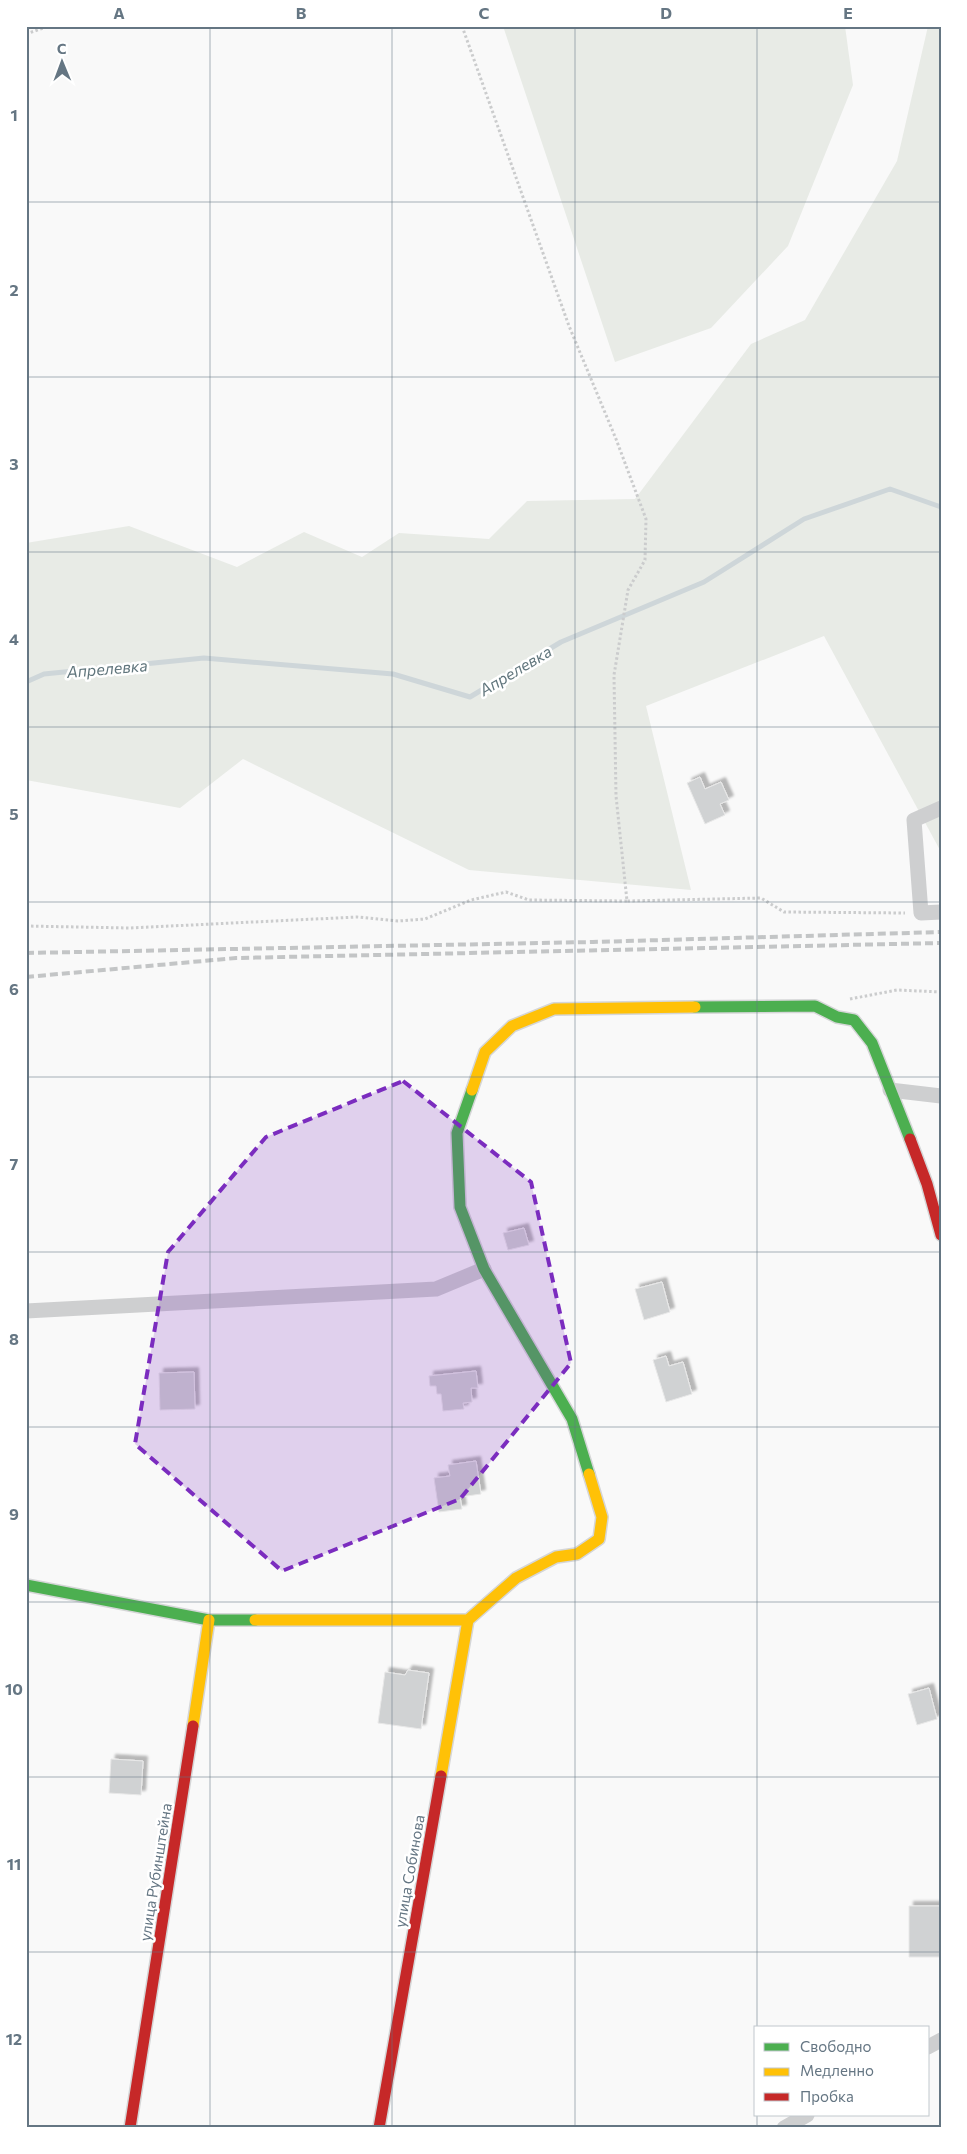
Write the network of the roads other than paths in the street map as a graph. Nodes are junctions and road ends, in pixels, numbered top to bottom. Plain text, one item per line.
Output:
1 (941, 808) edge
2 (941, 912) edge
3 (890, 1090) junction
4 (941, 1096) edge
5 (941, 1235) edge
6 (484, 1269) junction
7 (26, 1311) edge
8 (26, 1585) edge
9 (210, 1620) junction
10 (468, 1620) junction
11 (804, 2116) edge
12 (130, 2128) edge
13 (380, 2128) edge
14 (784, 2128) edge

1 - 2 street
3 - 4 street
3 - 5 street
3 - 6 street
6 - 7 street
6 - 10 street
8 - 9 street
9 - 10 street
9 - 12 street, улица Рубинштейна
10 - 13 street, улица Собинова
11 - 14 street

